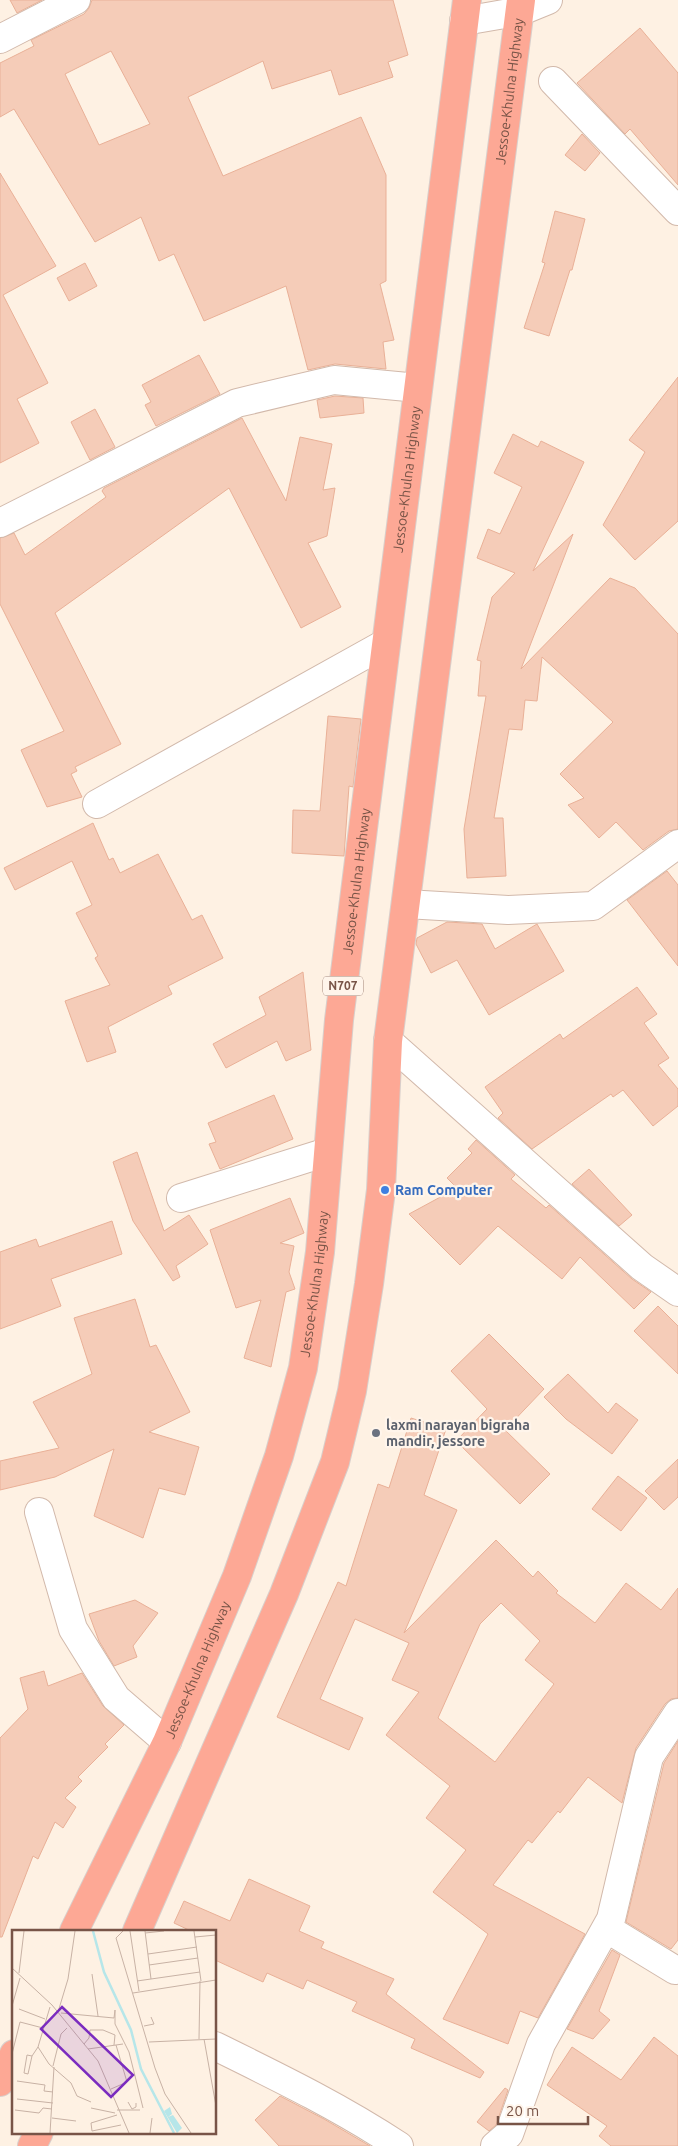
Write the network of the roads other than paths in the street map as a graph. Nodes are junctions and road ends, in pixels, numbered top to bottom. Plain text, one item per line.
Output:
1 (548, 0) edge
2 (59, 4) edge
3 (521, 5) edge
4 (466, 10) edge
5 (0, 40) edge
6 (553, 81) dead end
7 (678, 211) edge
8 (418, 388) junction
9 (0, 523) edge
10 (386, 643) junction
11 (97, 804) dead end
12 (678, 844) edge
13 (406, 904) junction
14 (388, 1041) junction
15 (327, 1152) junction
16 (180, 1198) dead end
17 (678, 1292) edge
18 (39, 1512) dead end
19 (678, 1713) edge
20 (166, 1742) junction
21 (606, 1928) junction
22 (74, 1930) edge
23 (138, 1930) edge
24 (675, 1970) dead end
25 (216, 2046) edge
26 (12, 2058) edge
27 (0, 2082) edge
28 (38, 2134) edge
29 (32, 2146) edge
30 (399, 2146) edge
31 (495, 2146) edge

1 - 3 street
2 - 5 street
3 - 4 street
3 - 13 highway, Jessoe-Khulna Highway
4 - 8 highway, Jessoe-Khulna Highway / N707
6 - 7 street
8 - 9 street
8 - 10 highway, Jessoe-Khulna Highway / N707
10 - 11 street
10 - 15 highway, Jessoe-Khulna Highway / N707
12 - 13 street
13 - 14 highway, Jessoe-Khulna Highway
14 - 17 street
14 - 23 highway, Jessoe-Khulna Highway
15 - 16 street
15 - 20 highway, Jessoe-Khulna Highway / N707
18 - 20 street
19 - 21 street
20 - 22 highway, Jessoe-Khulna Highway / N707
21 - 24 street
21 - 31 street
25 - 30 street
26 - 27 highway
28 - 29 highway

